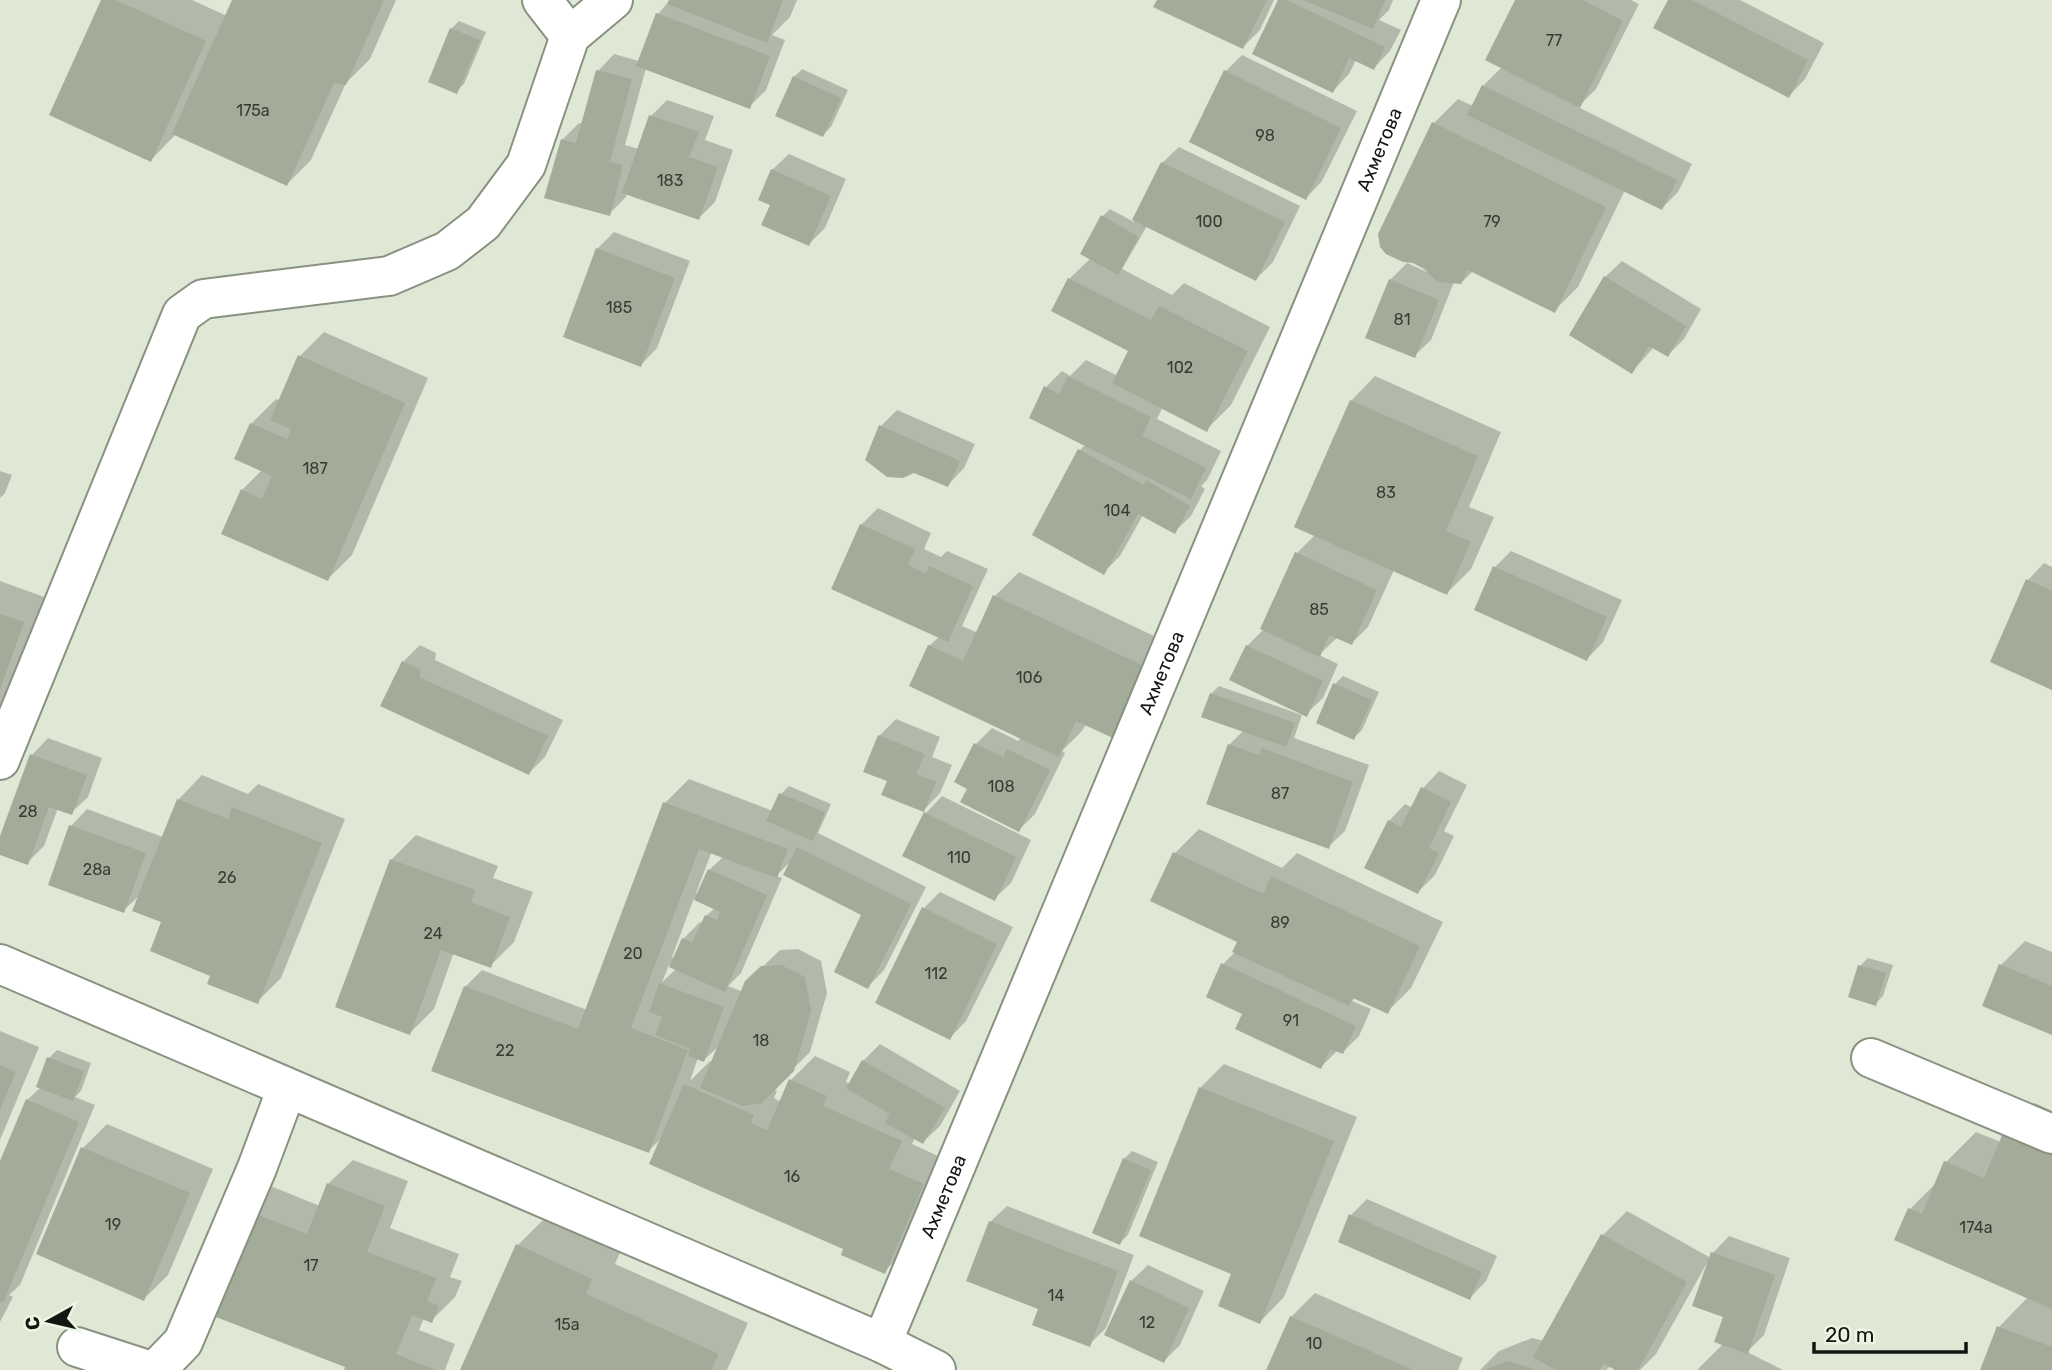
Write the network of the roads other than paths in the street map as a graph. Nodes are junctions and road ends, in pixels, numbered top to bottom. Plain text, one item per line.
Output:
1 (542, 0) edge
2 (612, 0) edge
3 (1441, 0) edge
4 (570, 36) junction
5 (0, 760) edge
6 (0, 964) edge
7 (1871, 1058) dead end
8 (287, 1088) junction
9 (2052, 1134) edge
10 (881, 1343) junction
11 (77, 1347) dead end
12 (148, 1370) edge
13 (156, 1370) edge
14 (936, 1370) edge

1 - 4 street
2 - 4 street
3 - 10 street, Ахметова
4 - 5 street
6 - 8 street
7 - 9 street
8 - 10 street
8 - 13 street
10 - 14 street
11 - 12 street

